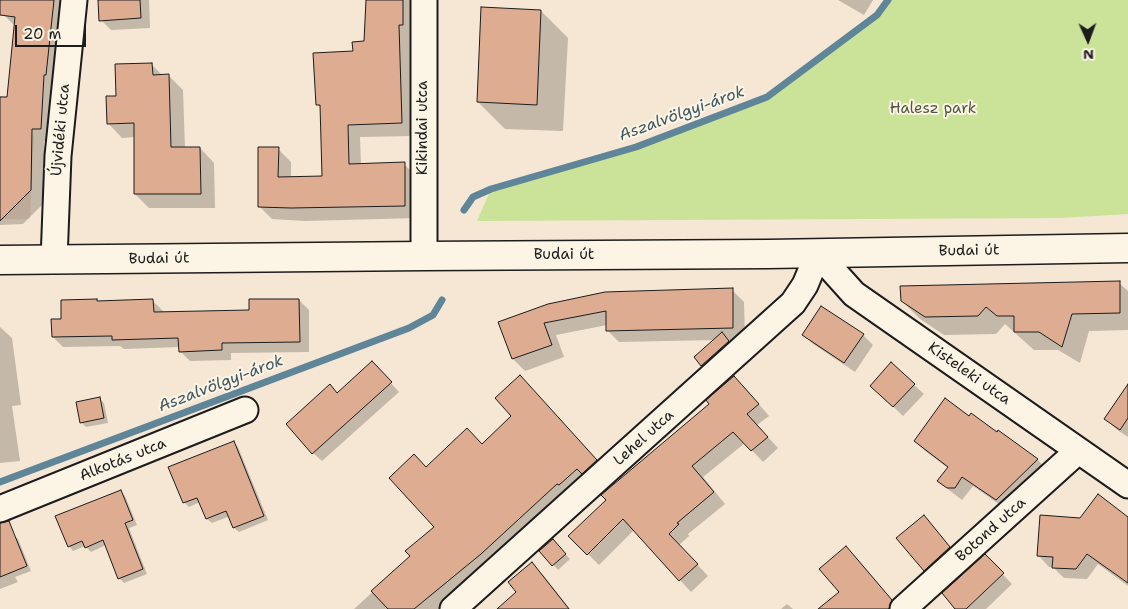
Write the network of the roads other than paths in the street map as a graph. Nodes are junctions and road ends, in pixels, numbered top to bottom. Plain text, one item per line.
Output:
1 (74, 0) edge
2 (424, 0) edge
3 (1128, 248) edge
4 (818, 254) junction
5 (424, 256) junction
6 (0, 260) edge
7 (54, 260) junction
8 (245, 410) dead end
9 (1078, 451) junction
10 (1128, 485) edge
11 (0, 509) edge
12 (453, 609) edge
13 (903, 609) edge

1 - 7 street, Újvidéki utca
2 - 5 street, Kikindai utca
3 - 4 main road, Budai út
4 - 5 main road, Budai út
4 - 9 street, Kisteleki utca
4 - 12 street, Lehel utca
5 - 7 main road, Budai út
6 - 7 main road, Budai út
8 - 11 street, Alkotás utca
9 - 10 street, Kisteleki utca
9 - 13 street, Botond utca

